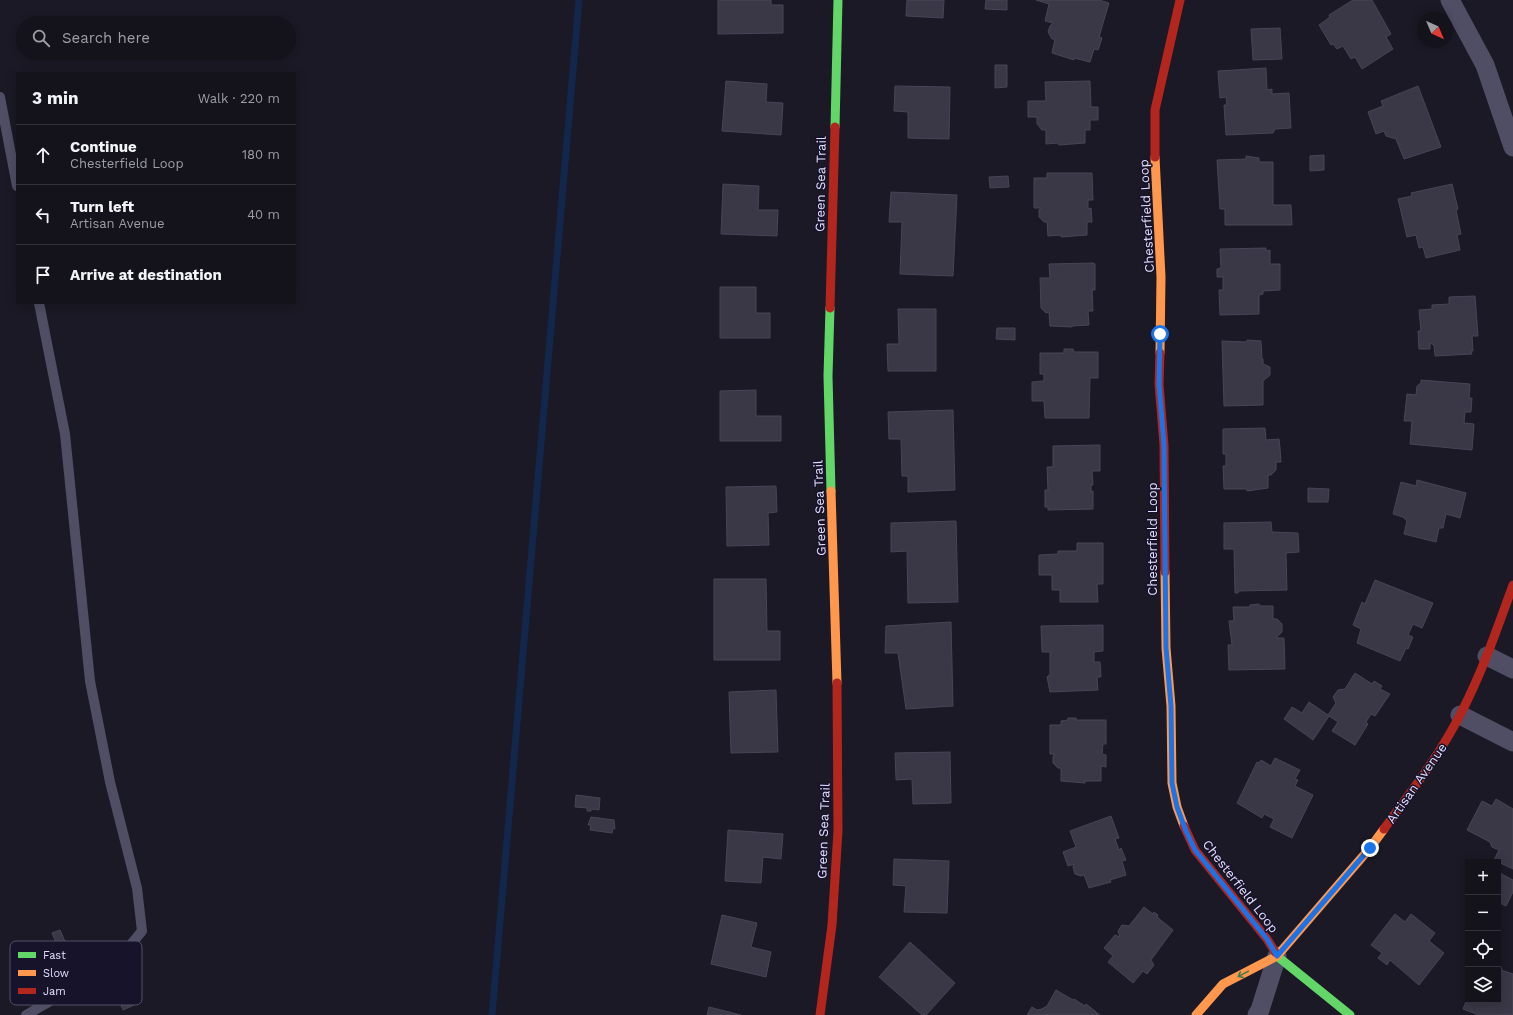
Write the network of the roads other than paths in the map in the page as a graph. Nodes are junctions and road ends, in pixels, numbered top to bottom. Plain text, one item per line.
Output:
1 (838, 0) edge
2 (1180, 0) edge
3 (1450, 0) edge
4 (0, 97) edge
5 (1513, 147) edge
6 (16, 181) edge
7 (39, 304) edge
8 (1513, 585) edge
9 (1487, 656) junction
10 (1513, 669) edge
11 (1460, 715) junction
12 (1513, 742) edge
13 (134, 941) edge
14 (1277, 956) junction
15 (43, 1005) edge
16 (26, 1015) edge
17 (820, 1015) edge
18 (1196, 1015) edge
19 (1257, 1015) edge
20 (1350, 1015) edge

1 - 17 street, Green Sea Trail
2 - 14 street, Chesterfield Loop
3 - 5 street
4 - 6 lane
7 - 13 lane
8 - 9 street, Artisan Avenue
9 - 10 street
9 - 11 street, Artisan Avenue
11 - 12 street
11 - 14 street, Artisan Avenue
14 -> 18 street, Artisan Avenue
14 - 19 street, Artisan Avenue
14 - 20 street, Chesterfield Loop
15 - 16 lane

